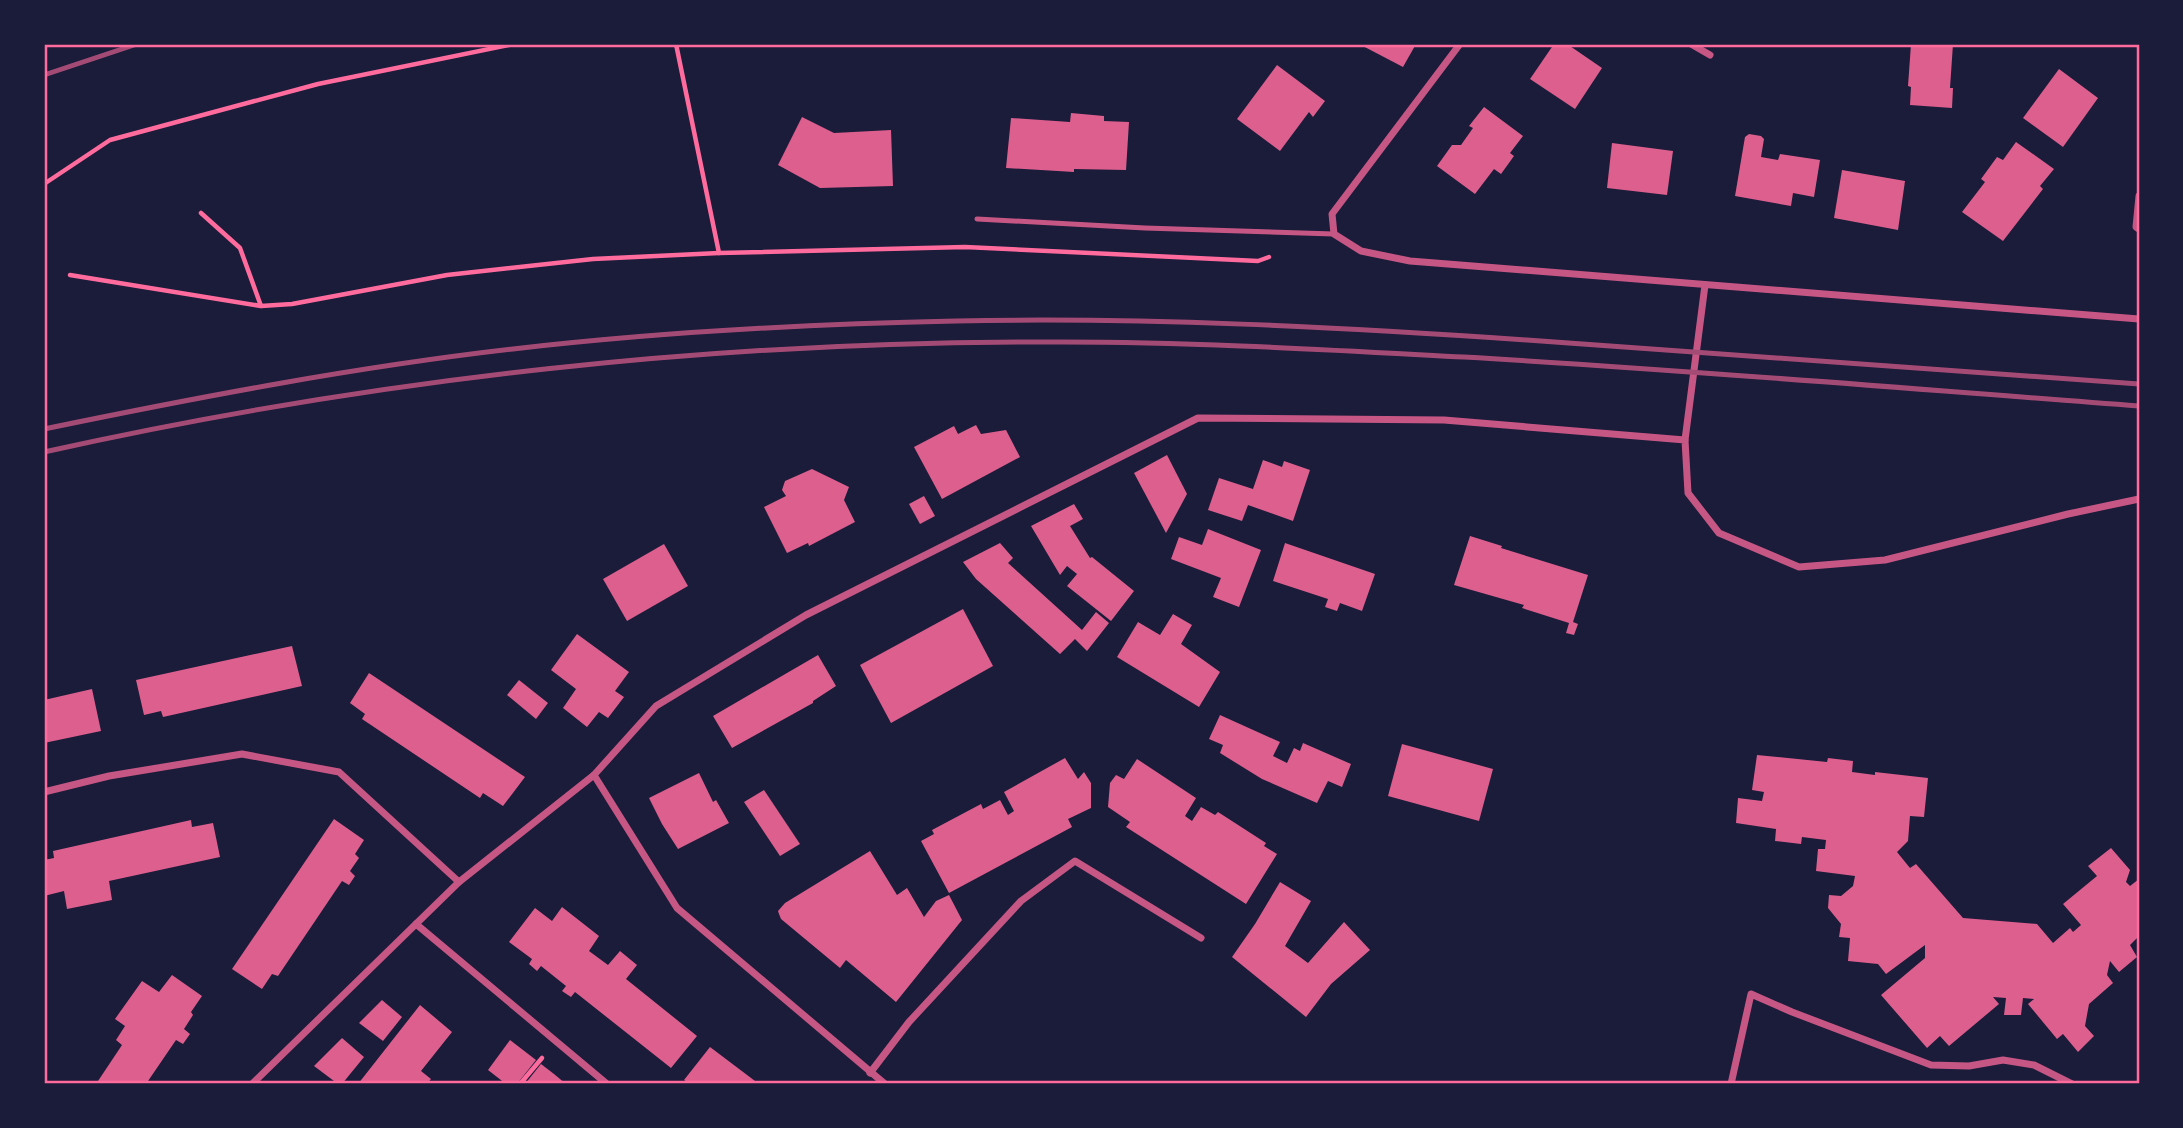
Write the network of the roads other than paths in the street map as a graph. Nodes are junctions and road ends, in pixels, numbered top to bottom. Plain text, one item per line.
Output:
1 (1460, 44) edge
2 (1691, 44) edge
3 (1710, 55) dead end
4 (2139, 196) edge
5 (977, 219) dead end
6 (2139, 229) edge
7 (1334, 234) junction
8 (1705, 285) junction
9 (2139, 319) edge
10 (1685, 440) junction
11 (2139, 499) edge
12 (594, 775) junction
13 (44, 792) edge
14 (459, 882) junction
15 (416, 924) junction
16 (1201, 938) dead end
17 (870, 1073) junction
18 (252, 1084) edge
19 (607, 1084) edge
20 (885, 1084) edge
21 (1731, 1084) edge
22 (2072, 1084) edge

1 - 7 street
2 - 3 street
4 - 6 street
5 - 7 lane
7 - 8 street
8 - 9 street
8 - 10 street
10 - 11 street
10 - 12 street
12 - 14 street
12 - 17 street
13 - 14 street
14 - 15 street
15 - 18 street
15 - 19 street
16 - 17 street
17 - 20 street
21 - 22 street

